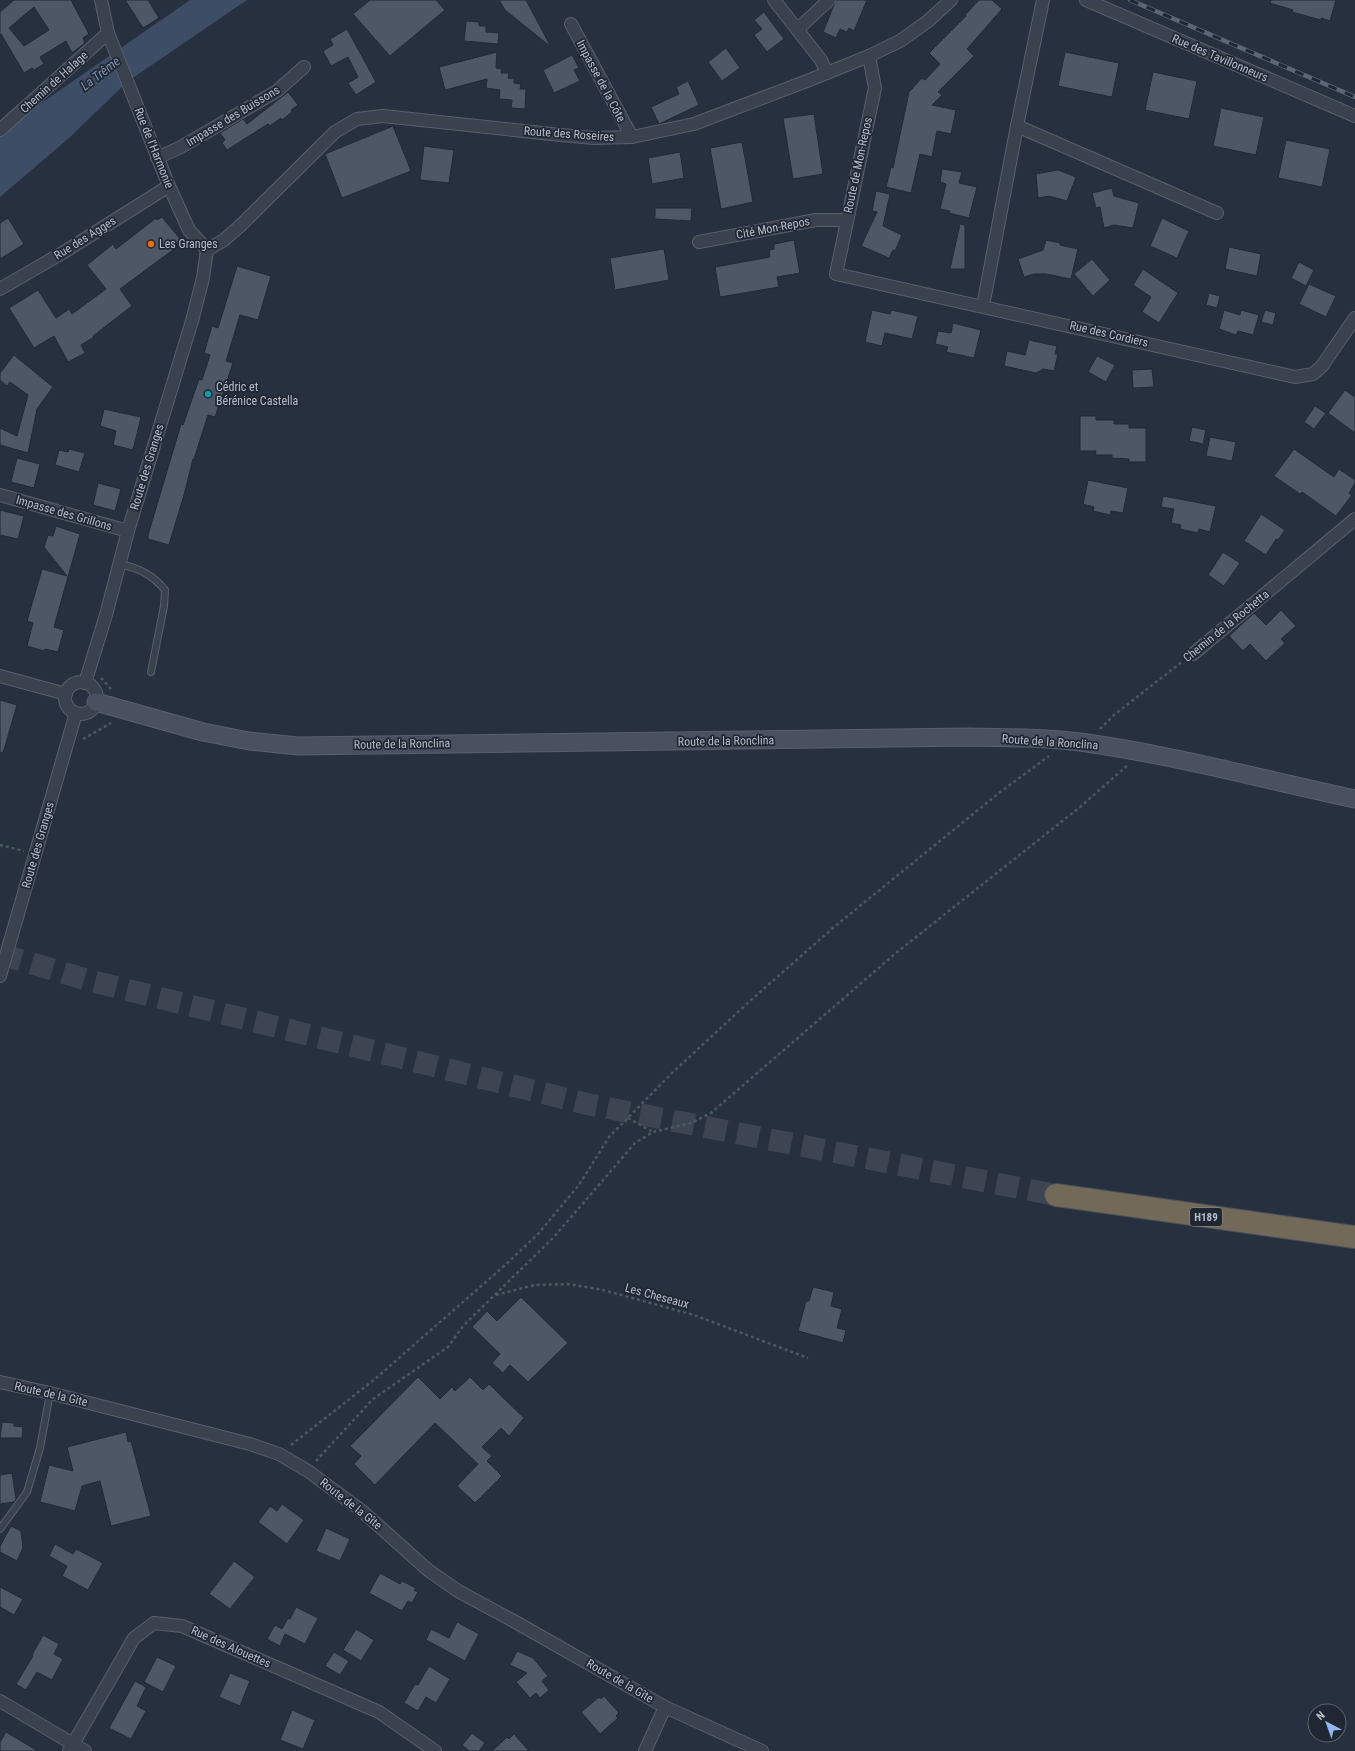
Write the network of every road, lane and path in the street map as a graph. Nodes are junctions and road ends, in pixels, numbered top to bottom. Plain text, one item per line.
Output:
1 (100, 0) edge
2 (774, 0) edge
3 (829, 0) edge
4 (951, 0) edge
5 (1043, 0) edge
6 (1086, 0) edge
7 (571, 24) dead end
8 (798, 29) junction
9 (109, 36) junction
10 (869, 56) junction
11 (304, 67) dead end
12 (827, 73) junction
13 (1355, 116) edge
14 (1017, 126) junction
15 (0, 130) edge
16 (632, 137) junction
17 (157, 158) junction
18 (169, 186) junction
19 (1217, 213) dead end
20 (847, 220) junction
21 (699, 242) dead end
22 (206, 250) junction
23 (836, 274) joint
24 (0, 289) edge
25 (983, 306) junction
26 (1355, 318) edge
27 (0, 495) edge
28 (1355, 519) edge
29 (128, 531) junction
30 (119, 564) junction
31 (1193, 654) joint
32 (151, 672) dead end
33 (0, 676) edge
34 (85, 683) junction
35 (66, 694) junction
36 (96, 702) junction
37 (121, 708) junction
38 (76, 713) junction
39 (1096, 733) dead end
40 (69, 736) junction
41 (1059, 740) junction
42 (1139, 752) junction
43 (1355, 799) edge
44 (0, 845) edge
45 (28, 852) dead end
46 (1, 972) edge
47 (628, 1118) junction
48 (653, 1132) junction
49 (1056, 1195) tunnel mouth
50 (1355, 1237) edge
51 (495, 1295) junction
52 (808, 1358) dead end
53 (0, 1382) edge
54 (50, 1393) junction
55 (279, 1454) junction
56 (308, 1470) junction
57 (0, 1529) edge
58 (0, 1701) edge
59 (665, 1707) junction
60 (71, 1748) edge
61 (85, 1751) edge
62 (435, 1751) edge
63 (645, 1751) edge
64 (762, 1751) edge

1 - 9 street, Rue de l'Harmonie
2 - 8 street
3 - 8 street
4 - 10 street, Route des Roseires
5 - 14 street
6 - 13 street, Rue des Tavillonneurs
7 - 16 street, Impasse de la Côte
8 - 12 street
9 - 15 street, Chemin de Halage
9 - 17 street, Rue de l'Harmonie
10 - 12 street, Route des Roseires
10 - 20 street, Route de Mon-Repos
11 - 17 street, Impasse des Buissons
12 - 16 street, Route des Roseires
14 - 19 street
14 - 25 street
16 - 22 street, Route des Roseires
17 - 18 street, Rue de l'Harmonie
18 - 22 street, Rue de l'Harmonie
18 - 24 street, Rue des Agges
20 - 21 street, Cité Mon-Repos
20 - 23 street, Route de Mon-Repos
22 - 29 street, Route des Granges
23 - 25 street, Rue des Cordiers
25 - 26 street, Rue des Cordiers
27 - 29 street, Impasse des Grillons
28 - 31 street, Chemin de la Rochetta
29 - 30 street, Route des Granges
30 - 32 lane
30 - 34 street, Route des Granges
31 - 39 path, Chemin de la Rochetta
33 - 35 street
34 - 35 street
34 - 36 street
35 - 38 street
36 - 37 street, Route de la Ronclina
36 - 38 street
37 - 40 path
37 - 41 street, Route de la Ronclina
38 - 40 street, Route des Granges
40 - 46 street, Route des Granges
41 - 42 street, Route de la Ronclina
41 - 47 path
42 - 43 street, Route de la Ronclina
42 - 48 path
44 - 45 path
47 - 48 path
47 - 55 path
48 - 51 path
49 - 50 highway, H189
51 - 52 path, Les Cheseaux
51 - 56 path
53 - 54 street, Route de la Gîte
54 - 55 street, Route de la Gîte
54 - 57 lane
55 - 56 street, Route de la Gîte
56 - 59 street, Route de la Gîte
58 - 60 street
59 - 63 street
59 - 64 street, Route de la Gîte
60 - 61 street
60 - 62 street, Rue des Alouettes

